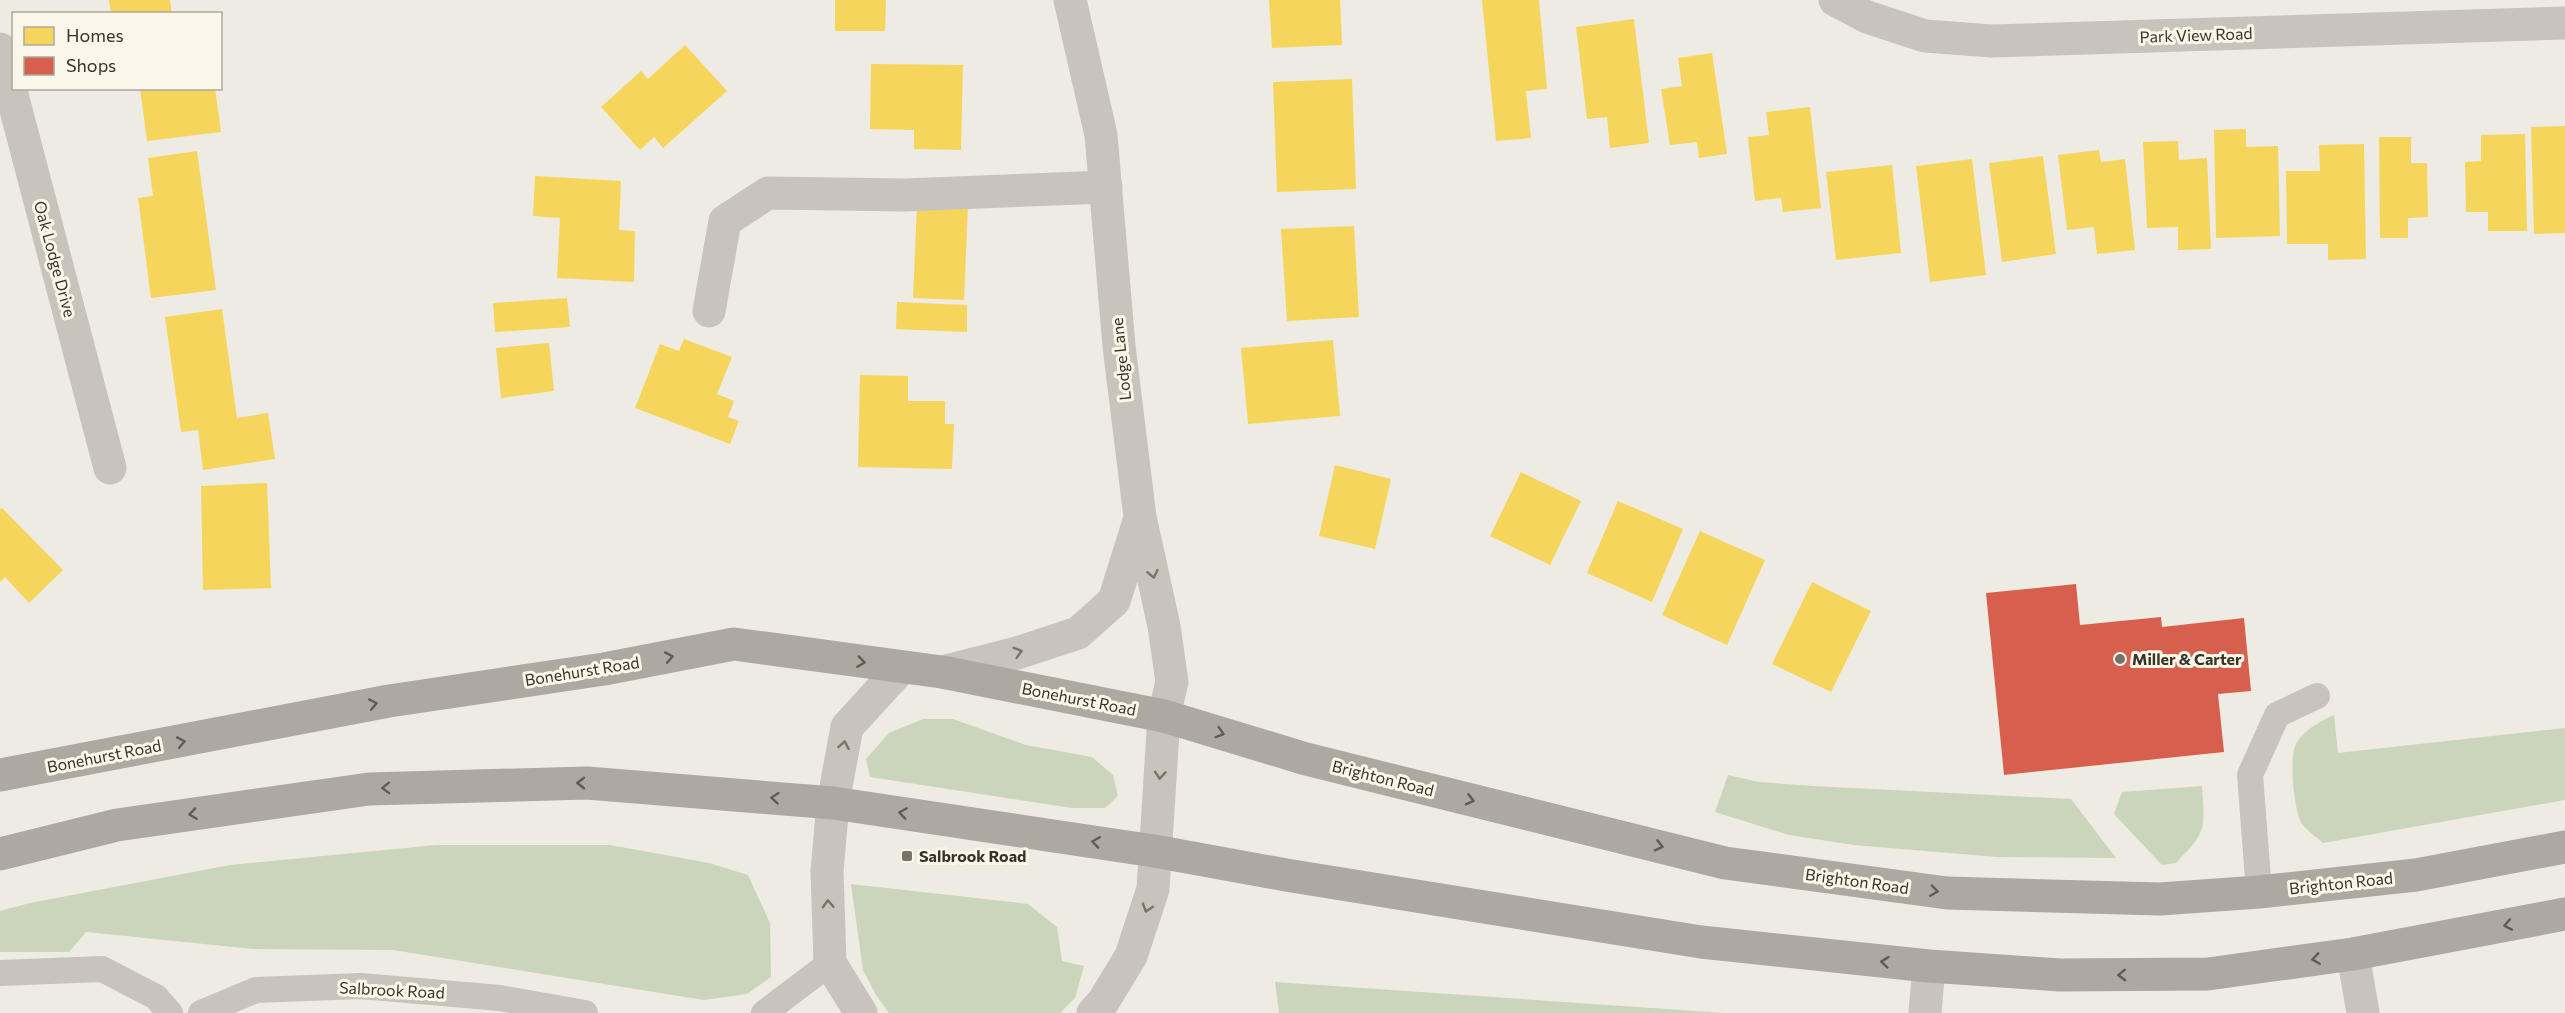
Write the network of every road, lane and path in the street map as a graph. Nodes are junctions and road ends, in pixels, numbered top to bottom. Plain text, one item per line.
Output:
1 (1070, 0) edge
2 (1835, 0) edge
3 (2561, 16) edge
4 (0, 49) edge
5 (1106, 187) junction
6 (709, 311) dead end
7 (110, 468) dead end
8 (1140, 517) junction
9 (901, 668) junction
10 (942, 672) junction
11 (2317, 696) dead end
12 (1164, 716) junction
13 (0, 775) edge
14 (833, 803) junction
15 (2565, 847) edge
16 (1154, 851) junction
17 (0, 854) edge
18 (2259, 892) junction
19 (2565, 914) edge
20 (2353, 954) junction
21 (830, 963) junction
22 (1929, 966) junction
23 (0, 973) edge
24 (170, 1013) edge
25 (201, 1013) edge
26 (585, 1013) edge
27 (764, 1013) edge
28 (861, 1013) edge
29 (1093, 1013) edge
30 (1925, 1013) edge
31 (2363, 1013) edge

1 - 5 street, Lodge Lane
2 - 3 street, Park View Road
4 - 7 street, Oak Lodge Drive
5 - 6 street
5 - 8 street, Lodge Lane
10 -> 8 street
8 -> 12 street, Lodge Lane
9 - 10 main road, Bonehurst Road
13 -> 9 main road, Bonehurst Road
14 -> 9 street
10 - 12 main road, Bonehurst Road
11 - 18 lane
12 -> 16 street
12 -> 18 main road, Brighton Road
16 -> 14 main road
14 -> 17 main road
21 -> 14 street
15 - 18 main road, Brighton Road
22 -> 16 main road
16 -> 29 street
19 -> 20 main road
20 -> 22 main road
20 - 31 street
21 - 27 lane
21 - 28 street
22 - 30 street
23 - 24 lane
25 - 26 lane, Salbrook Road

